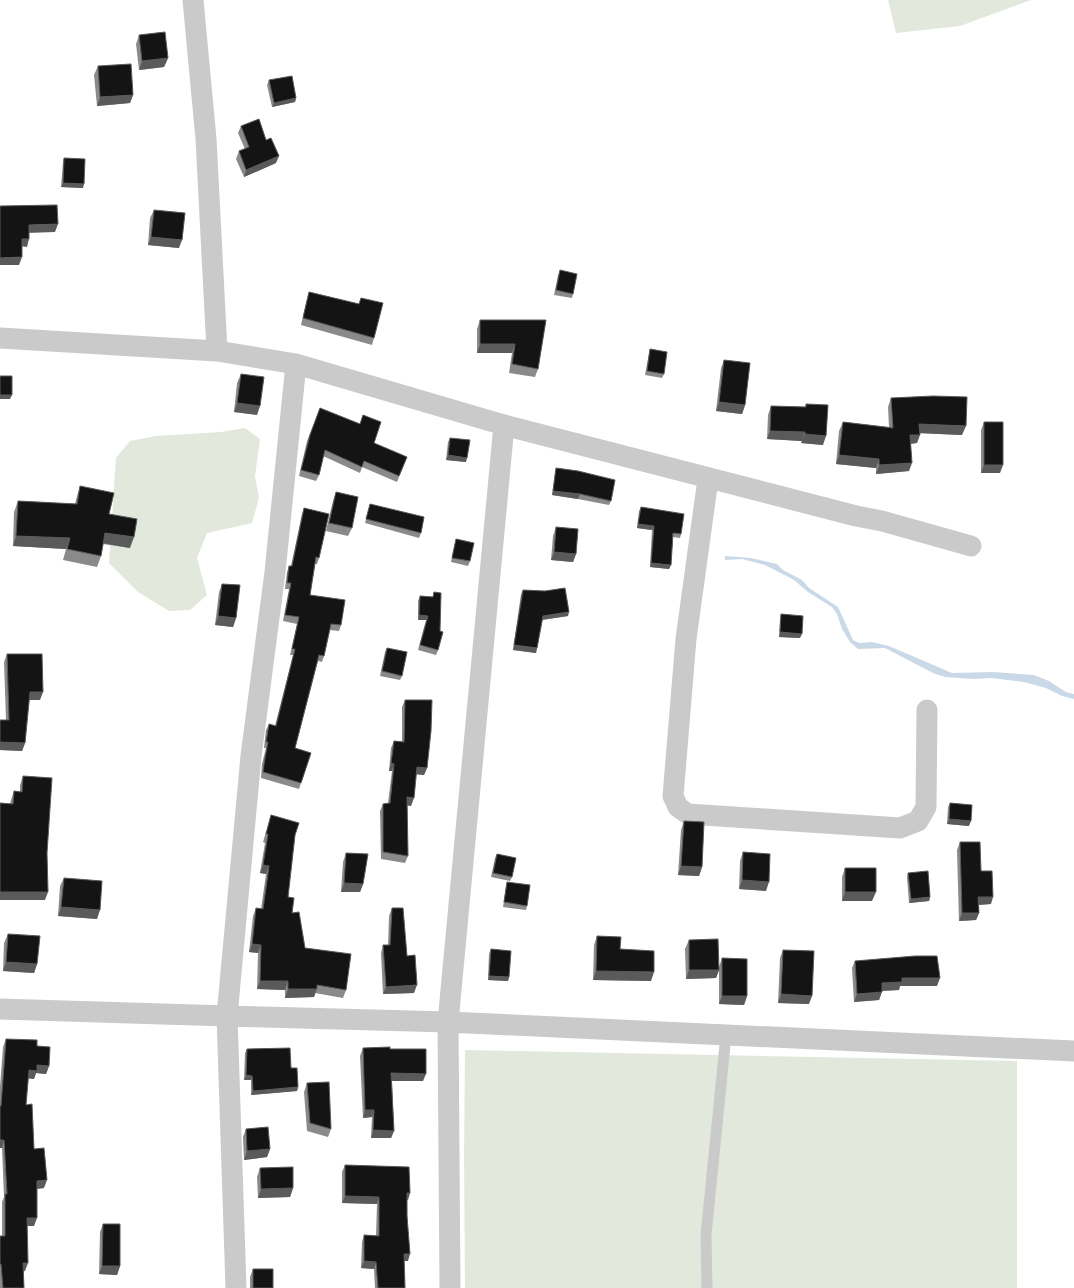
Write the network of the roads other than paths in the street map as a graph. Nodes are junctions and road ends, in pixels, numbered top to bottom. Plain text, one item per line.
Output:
1 (193, 0) edge
2 (0, 338) edge
3 (217, 351) junction
4 (296, 364) junction
5 (504, 425) junction
6 (708, 479) junction
7 (970, 546) dead end
8 (927, 710) dead end
9 (0, 1009) edge
10 (227, 1016) junction
11 (448, 1022) junction
12 (726, 1035) junction
13 (1074, 1051) edge
14 (236, 1288) edge
15 (450, 1288) edge
16 (707, 1288) edge

1 - 3 street
2 - 3 street
3 - 4 street
4 - 5 street
4 - 10 street
5 - 6 street
5 - 11 street
6 - 7 street
6 - 8 street
9 - 10 street
10 - 11 street
10 - 14 street
11 - 12 street
11 - 15 street
12 - 13 street
12 - 16 lane

